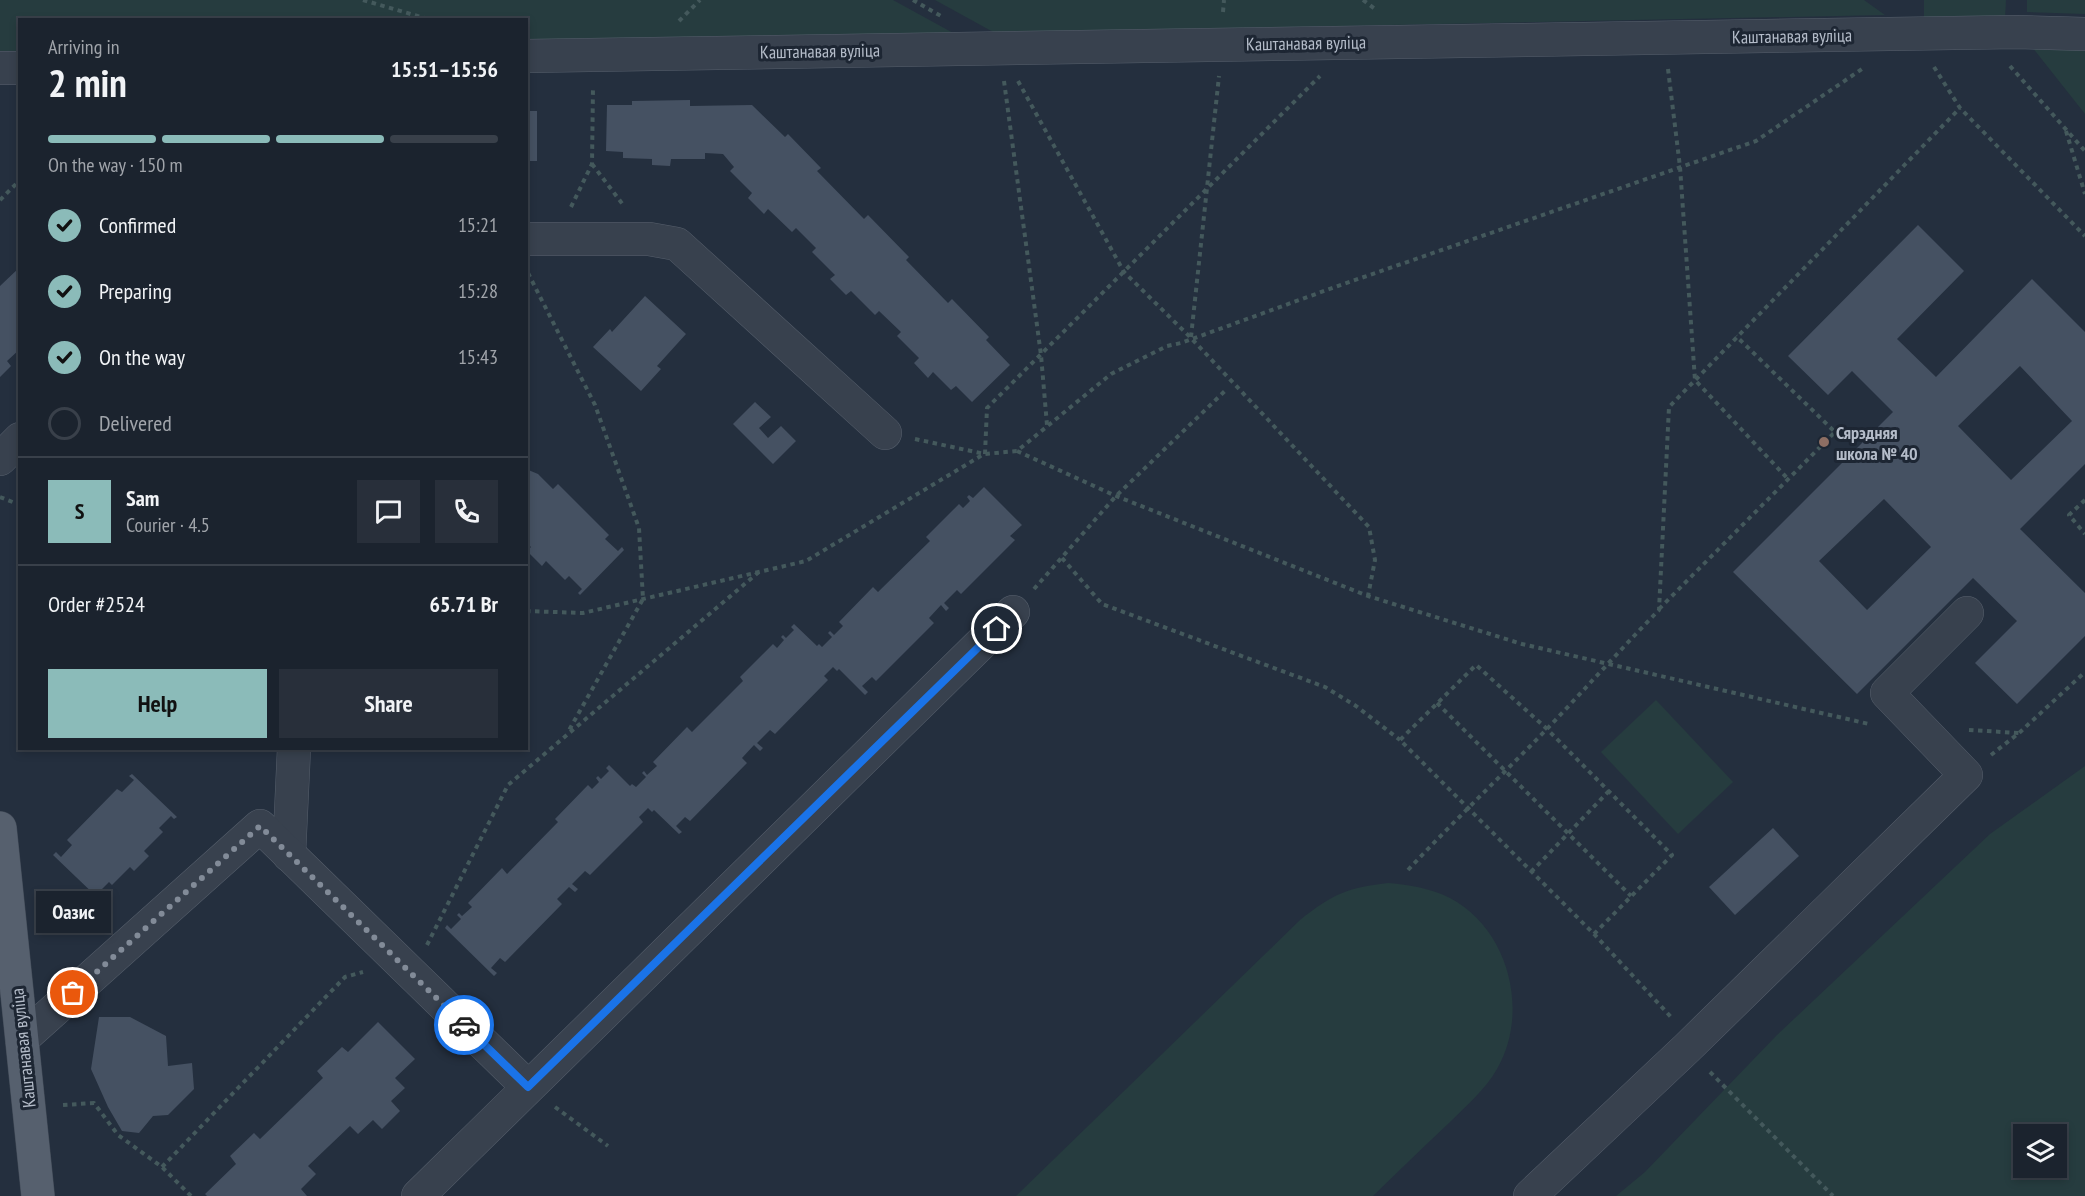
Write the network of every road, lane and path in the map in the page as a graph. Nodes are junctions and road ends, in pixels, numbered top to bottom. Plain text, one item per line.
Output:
1 (363, 0) edge
2 (913, 0) edge
3 (1224, 0) edge
4 (942, 16) dead end
5 (424, 18) edge
6 (1982, 34) junction
7 (2085, 34) edge
8 (1664, 38) junction
9 (1355, 41) junction
10 (1222, 44) junction
11 (1000, 49) junction
12 (594, 53) junction
13 (528, 56) edge
14 (0, 68) edge
15 (18, 68) edge
16 (1864, 68) dead end
17 (2064, 128) junction
18 (2085, 151) edge
19 (592, 164) junction
20 (1680, 167) junction
21 (18, 182) edge
22 (1208, 188) junction
23 (2085, 194) edge
24 (0, 200) edge
25 (2085, 236) edge
26 (541, 238) edge
27 (649, 239) junction
28 (1124, 272) junction
29 (528, 274) edge
30 (1736, 336) junction
31 (1191, 338) junction
32 (1041, 355) junction
33 (1695, 380) junction
34 (1226, 390) dead end
35 (1047, 426) junction
36 (885, 433) joint
37 (18, 442) edge
38 (1017, 451) junction
39 (985, 454) junction
40 (0, 459) edge
41 (1788, 479) junction
42 (1116, 496) junction
43 (0, 497) edge
44 (2085, 500) edge
45 (18, 504) edge
46 (2085, 534) edge
47 (1062, 558) junction
48 (760, 571) junction
49 (1368, 596) junction
50 (643, 599) junction
51 (1659, 609) junction
52 (528, 611) edge
53 (1013, 612) joint
54 (1967, 613) dead end
55 (1607, 663) junction
56 (2085, 672) edge
57 (1437, 703) junction
58 (1873, 725) dead end
59 (1922, 727) junction
60 (1547, 729) junction
61 (2019, 733) junction
62 (567, 735) junction
63 (1400, 740) junction
64 (294, 750) edge
65 (1504, 771) junction
66 (1966, 775) junction
67 (1609, 791) junction
68 (1467, 808) junction
69 (0, 828) edge
70 (1569, 833) junction
71 (289, 855) junction
72 (1408, 870) dead end
73 (1531, 872) junction
74 (1631, 897) junction
75 (1594, 934) junction
76 (405, 967) junction
77 (22, 1039) junction
78 (1690, 1044) junction
79 (528, 1087) junction
80 (29, 1107) junction
81 (608, 1146) dead end
82 (162, 1167) junction
83 (38, 1196) edge
84 (191, 1196) edge
85 (418, 1196) edge
86 (1530, 1196) edge
87 (1833, 1196) edge

1 - 5 path
2 - 4 path
3 - 10 path
6 - 7 street, Каштанавая вуліца
6 - 8 street, Каштанавая вуліца
6 - 17 path
8 - 9 street, Каштанавая вуліца
8 - 20 path
9 - 10 street, Каштанавая вуліца
9 - 22 path
10 - 11 street, Каштанавая вуліца
10 - 22 path
11 - 12 street, Каштанавая вуліца
11 - 28 path
11 - 32 path
12 - 13 street, Каштанавая вуліца
12 - 19 path
14 - 15 street
16 - 20 path
17 - 18 path
17 - 23 path
19 - 26 path
19 - 27 path
20 - 31 path
20 - 33 path
21 - 24 path
22 - 28 path
22 - 31 path
25 - 30 path
26 - 27 street
27 - 36 street
28 - 31 path
28 - 32 path
29 - 50 path
30 - 33 path
30 - 41 path
31 - 35 path
31 - 49 path
32 - 35 path
32 - 39 path
33 - 41 path
33 - 51 path
34 - 42 path
35 - 38 path
36 - 39 path
37 - 40 street
38 - 39 path
38 - 42 path
39 - 48 path
41 - 51 path
42 - 47 path
42 - 49 path
43 - 45 path
44 - 46 path
47 - 53 path
47 - 63 path
48 - 50 path
48 - 62 path
49 - 55 path
50 - 52 path
50 - 62 path
51 - 55 path
53 - 79 street
54 - 59 street
55 - 58 path
55 - 60 path
56 - 61 path
57 - 60 path
57 - 63 path
57 - 65 path
59 - 61 path
59 - 66 street
60 - 65 path
60 - 67 path
61 - 66 path
62 - 76 path
63 - 68 path
64 - 71 street
65 - 68 path
65 - 70 path
66 - 78 street
67 - 70 path
67 - 74 path
68 - 72 path
68 - 73 path
69 - 77 main road, Каштанавая вуліца
70 - 73 path
70 - 74 path
71 - 76 street
71 - 77 street
73 - 75 path
74 - 75 path
75 - 78 path
76 - 79 street
76 - 82 path
77 - 80 main road, Каштанавая вуліца
78 - 86 street
78 - 87 path
79 - 81 path
79 - 85 street
80 - 82 path
80 - 83 main road, Каштанавая вуліца
82 - 84 path

